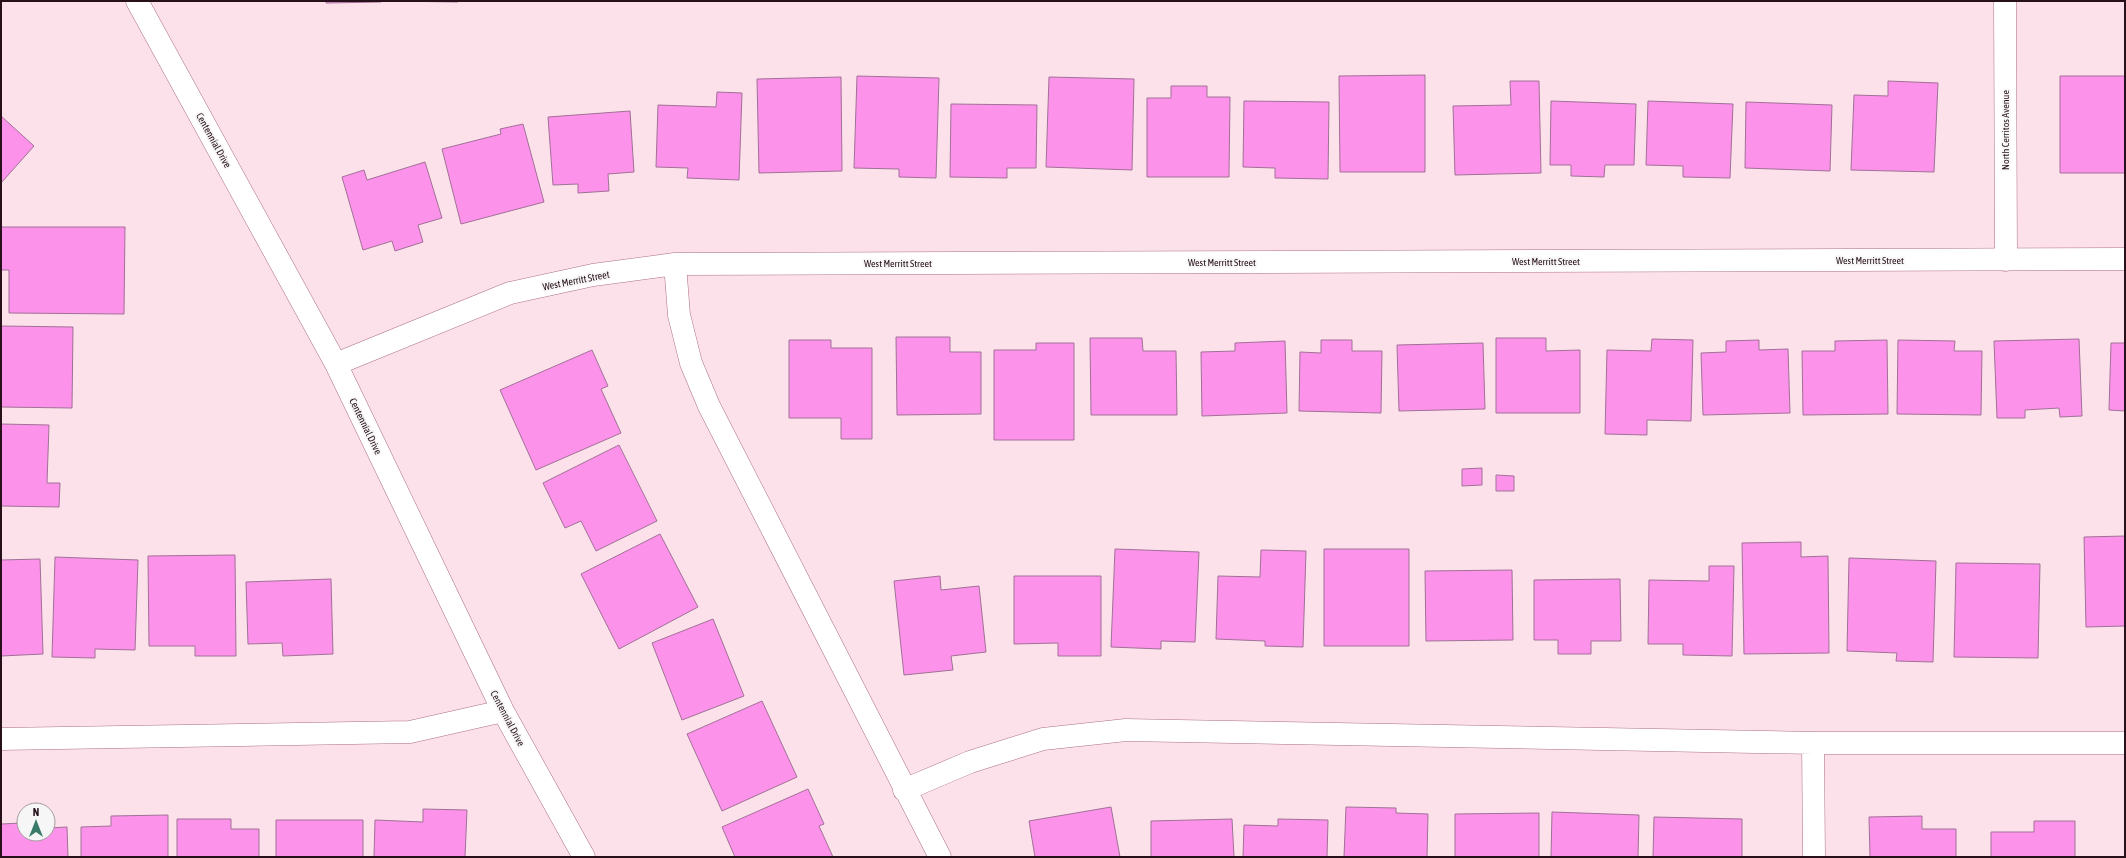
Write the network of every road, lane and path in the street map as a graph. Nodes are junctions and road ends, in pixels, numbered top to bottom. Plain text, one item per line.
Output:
1 (138, 1) edge
2 (2005, 1) edge
3 (2125, 259) edge
4 (2006, 260) junction
5 (675, 264) junction
6 (336, 364) junction
7 (504, 711) junction
8 (1, 739) edge
9 (1813, 743) junction
10 (2125, 743) edge
11 (904, 790) junction
12 (584, 857) edge
13 (940, 857) edge
14 (1814, 857) edge

1 - 6 street, Centennial Drive
2 - 4 street, North Cerritos Avenue
3 - 4 street, West Merritt Street
4 - 5 street, West Merritt Street
5 - 6 street, West Merritt Street
5 - 11 street
6 - 7 street, Centennial Drive
7 - 8 street
7 - 12 street, Centennial Drive
9 - 10 street
9 - 11 street
9 - 14 street
11 - 13 street

